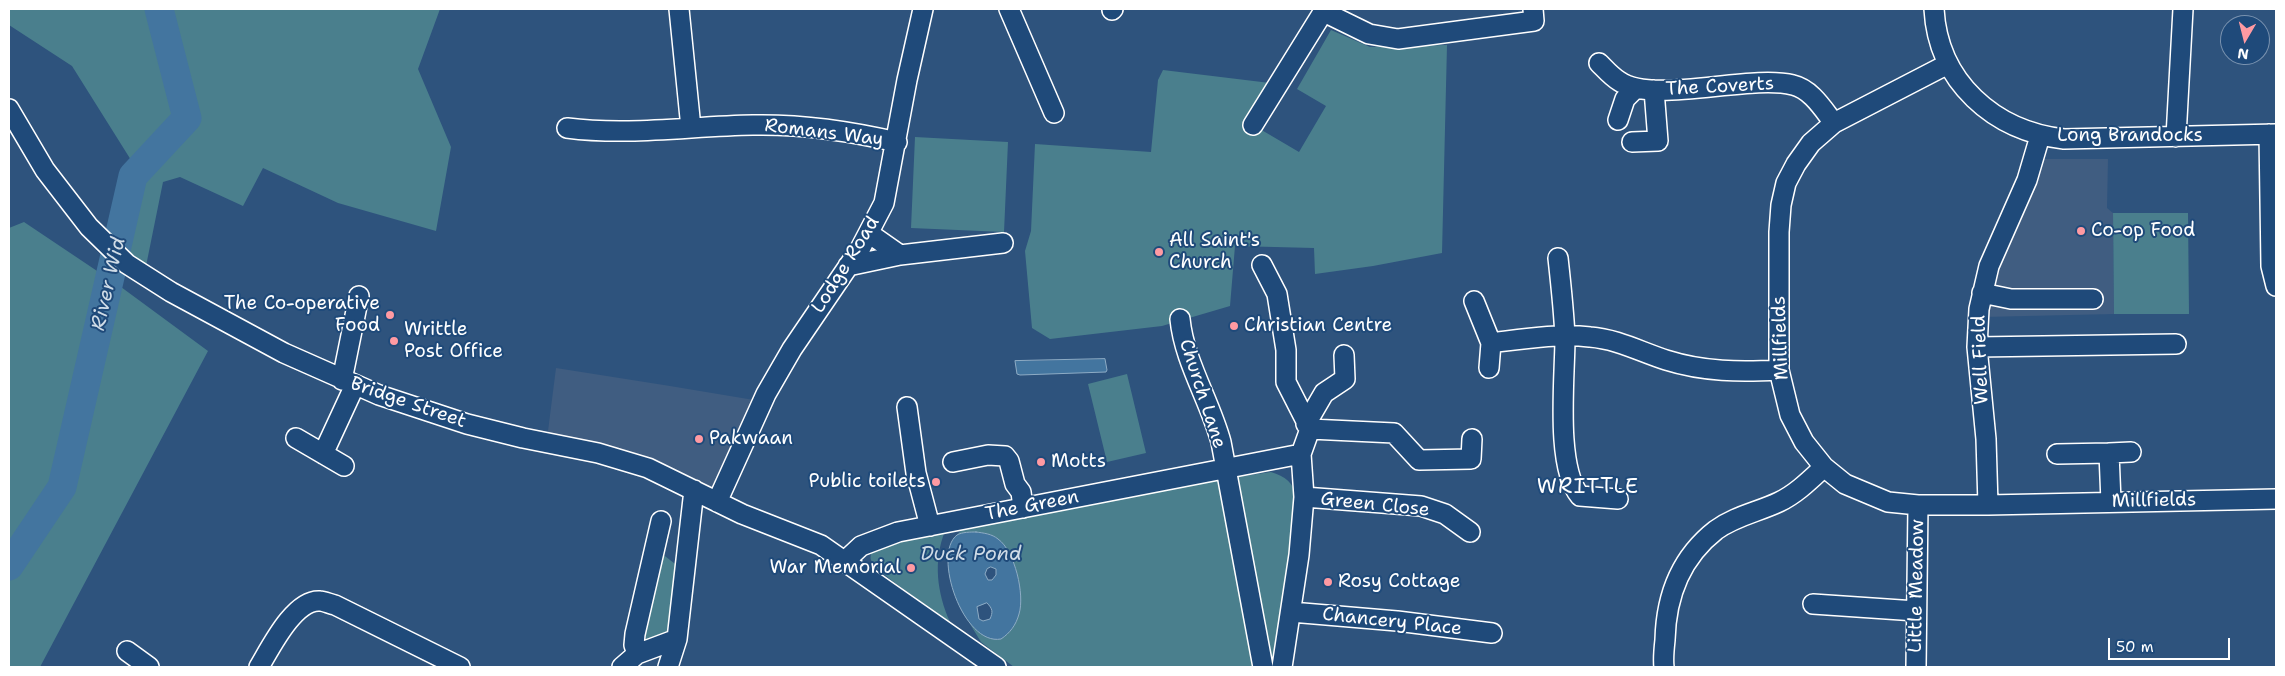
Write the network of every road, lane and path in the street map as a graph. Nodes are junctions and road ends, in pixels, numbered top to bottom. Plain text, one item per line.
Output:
1 (679, 9) edge
2 (923, 9) edge
3 (1009, 9) edge
4 (1533, 9) edge
5 (1934, 9) edge
6 (2183, 9) edge
7 (1325, 10) edge
8 (1599, 63) dead end
9 (1948, 64) junction
10 (1645, 89) junction
11 (9, 109) edge
12 (1054, 113) dead end
13 (1618, 120) dead end
14 (1834, 123) junction
15 (1253, 125) dead end
16 (567, 128) dead end
17 (691, 128) junction
18 (2273, 134) edge
19 (2040, 136) junction
20 (2176, 137) junction
21 (897, 142) junction
22 (1632, 142) dead end
23 (870, 234) junction
24 (1003, 244) dead end
25 (900, 255) junction
26 (1558, 258) dead end
27 (1262, 265) dead end
28 (848, 266) junction
29 (2276, 286) edge
30 (1982, 292) junction
31 (359, 296) dead end
32 (2093, 299) dead end
33 (1474, 301) dead end
34 (1180, 319) dead end
35 (1565, 337) junction
36 (1491, 343) junction
37 (2176, 344) dead end
38 (1977, 347) junction
39 (1344, 354) dead end
40 (1490, 368) dead end
41 (1779, 370) junction
42 (348, 383) junction
43 (907, 407) dead end
44 (1308, 426) junction
45 (296, 438) dead end
46 (1472, 439) dead end
47 (2131, 452) dead end
48 (323, 454) junction
49 (1301, 454) junction
50 (2057, 454) dead end
51 (2108, 454) junction
52 (953, 462) dead end
53 (344, 466) dead end
54 (1824, 467) junction
55 (1225, 469) junction
56 (706, 496) junction
57 (1304, 497) junction
58 (1618, 499) dead end
59 (2276, 499) edge
60 (2111, 502) junction
61 (1918, 505) junction
62 (1988, 505) junction
63 (1024, 508) junction
64 (661, 521) dead end
65 (930, 526) junction
66 (1470, 532) dead end
67 (846, 560) junction
68 (1813, 604) dead end
69 (1916, 611) junction
70 (1292, 612) junction
71 (1492, 633) dead end
72 (677, 639) junction
73 (127, 651) dead end
74 (637, 654) junction
75 (149, 667) edge
76 (259, 667) edge
77 (460, 667) edge
78 (622, 667) edge
79 (668, 667) edge
80 (996, 667) edge
81 (1263, 667) edge
82 (1282, 667) edge
83 (1664, 667) edge
84 (1916, 667) edge

1 - 17 street
2 - 21 street, Lodge Road
3 - 12 street
4 - 7 street
5 - 9 street, Long Brandocks
6 - 20 street
7 - 15 street
8 - 10 street
9 - 14 street, Millfields
9 - 19 street, Long Brandocks
10 - 13 street
10 - 14 street, The Coverts
10 - 22 street
11 - 42 street, Bridge Street
14 - 41 street, Millfields
16 - 17 street, Romans Way
17 - 21 street, Romans Way
18 - 20 street, Long Brandocks
18 - 29 street
19 - 20 street, Long Brandocks
19 - 30 street, Well Field
21 - 23 street, Lodge Road
23 - 25 street
23 - 28 street, Lodge Road
24 - 25 street
25 - 28 street
26 - 35 street
27 - 44 street
28 - 56 street, Lodge Road
30 - 32 street
30 - 38 street, Well Field
31 - 42 street
33 - 36 street
34 - 55 street, Church Lane
35 - 36 street
35 - 41 street
35 - 58 street
36 - 40 street
37 - 38 street
38 - 62 street, Well Field
39 - 44 street
41 - 54 street, Millfields
42 - 48 street
42 - 56 street, Bridge Street
43 - 65 street
44 - 46 street
44 - 49 street
45 - 48 street
47 - 51 street
48 - 53 street
49 - 55 street, The Green
49 - 57 street
50 - 51 street
51 - 60 street
52 - 63 street
54 - 61 street, Millfields
54 - 83 street
55 - 63 street, The Green
55 - 81 street
56 - 67 street
56 - 72 street, Lodge Road
57 - 66 street, Green Close
57 - 70 street
59 - 60 street, Millfields
60 - 62 street, Millfields
61 - 62 street, Millfields
61 - 69 street, Little Meadow
63 - 65 street, The Green
64 - 74 street
65 - 67 street, The Green
67 - 80 street
68 - 69 street
69 - 84 street, Little Meadow
70 - 71 street, Chancery Place
70 - 82 street
72 - 74 street
72 - 79 street, Lodge Road
73 - 75 street
74 - 78 street
76 - 77 street

